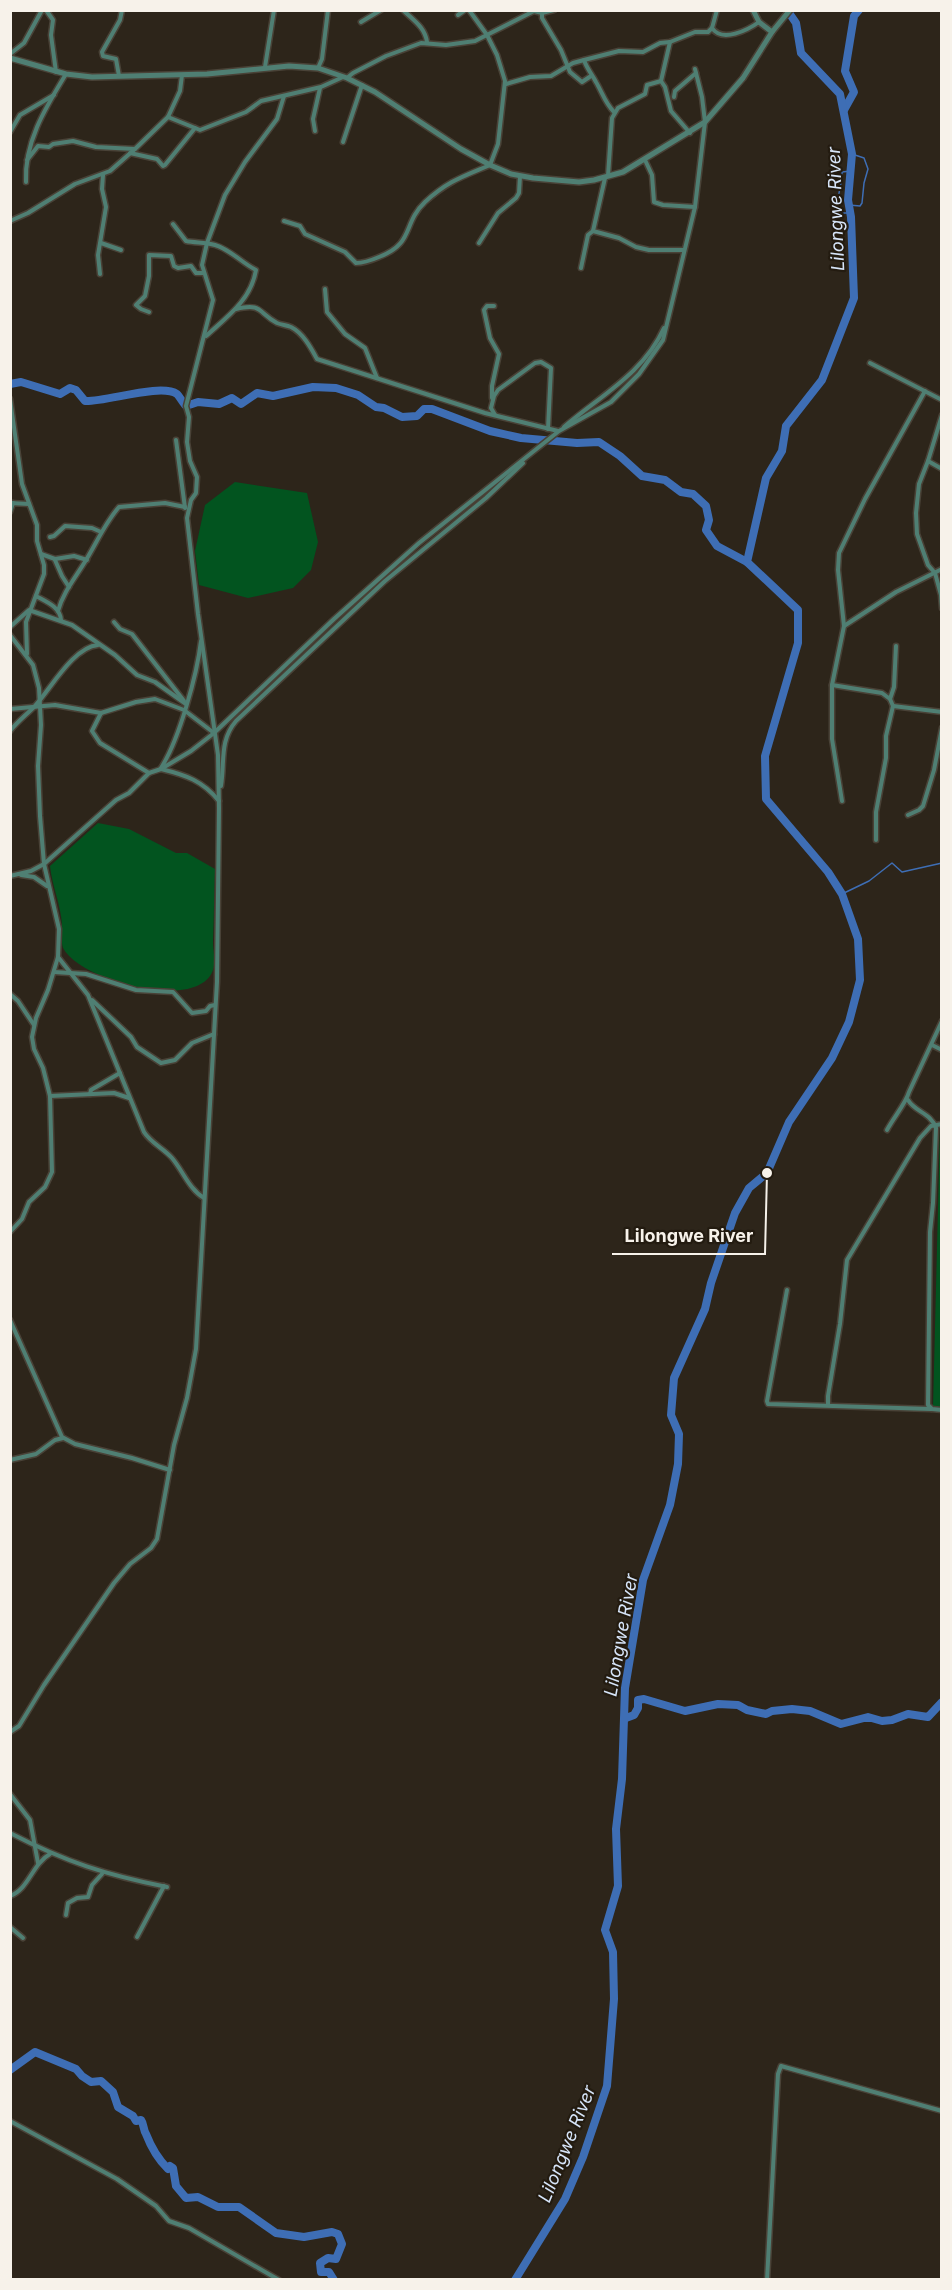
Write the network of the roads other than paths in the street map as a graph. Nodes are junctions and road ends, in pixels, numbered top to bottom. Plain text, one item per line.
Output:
1 (44, 10) edge
2 (122, 10) edge
3 (274, 10) edge
4 (328, 10) edge
5 (381, 10) edge
6 (403, 10) edge
7 (467, 10) edge
8 (555, 10) edge
9 (717, 10) edge
10 (753, 10) edge
11 (790, 10) edge
12 (534, 11) edge
13 (542, 13) junction
14 (458, 15) dead end
15 (361, 22) dead end
16 (759, 22) junction
17 (712, 28) junction
18 (772, 32) junction
19 (487, 35) junction
20 (427, 42) junction
21 (670, 42) junction
22 (10, 56) edge
23 (584, 60) junction
24 (265, 67) junction
25 (567, 67) junction
26 (318, 68) junction
27 (56, 72) junction
28 (66, 74) junction
29 (183, 75) junction
30 (119, 76) junction
31 (591, 76) junction
32 (346, 78) junction
33 (661, 81) junction
34 (506, 84) junction
35 (363, 85) junction
36 (321, 87) junction
37 (54, 95) junction
38 (284, 96) junction
39 (674, 97) dead end
40 (614, 112) junction
41 (168, 117) junction
42 (705, 122) junction
43 (195, 128) junction
44 (315, 131) dead end
45 (10, 132) edge
46 (690, 133) junction
47 (343, 142) dead end
48 (135, 150) junction
49 (130, 153) junction
50 (27, 160) junction
51 (645, 160) junction
52 (490, 165) junction
53 (103, 175) junction
54 (520, 176) junction
55 (607, 177) junction
56 (26, 182) dead end
57 (695, 207) junction
58 (284, 220) dead end
59 (10, 221) edge
60 (173, 224) dead end
61 (593, 231) junction
62 (101, 243) junction
63 (207, 243) junction
64 (479, 243) dead end
65 (121, 250) dead end
66 (684, 250) junction
67 (581, 268) dead end
68 (203, 273) junction
69 (100, 274) dead end
70 (325, 289) dead end
71 (494, 306) dead end
72 (236, 309) junction
73 (149, 312) dead end
74 (667, 322) junction
75 (205, 336) junction
76 (870, 363) dead end
77 (377, 378) junction
78 (925, 391) junction
79 (10, 399) edge
80 (942, 400) edge
81 (492, 401) junction
82 (496, 415) junction
83 (942, 415) edge
84 (548, 429) junction
85 (559, 431) junction
86 (176, 440) dead end
87 (539, 449) junction
88 (928, 461) junction
89 (942, 469) edge
90 (12, 503) edge
91 (29, 504) junction
92 (185, 507) junction
93 (10, 512) edge
94 (187, 518) junction
95 (101, 532) junction
96 (50, 537) dead end
97 (41, 554) junction
98 (55, 559) junction
99 (87, 560) junction
100 (942, 569) edge
101 (934, 573) junction
102 (69, 586) junction
103 (36, 596) junction
104 (942, 608) edge
105 (29, 610) junction
106 (58, 611) junction
107 (61, 620) junction
108 (114, 622) dead end
109 (844, 626) junction
110 (10, 627) edge
111 (10, 635) edge
112 (201, 637) junction
113 (98, 645) junction
114 (896, 646) dead end
115 (27, 655) junction
116 (832, 685) junction
117 (41, 699) junction
118 (890, 699) junction
119 (186, 704) junction
120 (41, 706) junction
121 (893, 706) junction
122 (12, 707) edge
123 (34, 707) junction
124 (184, 710) junction
125 (942, 712) edge
126 (101, 713) junction
127 (942, 728) edge
128 (10, 731) edge
129 (214, 734) junction
130 (161, 769) junction
131 (149, 773) junction
132 (219, 794) junction
133 (219, 801) junction
134 (842, 801) dead end
135 (908, 815) dead end
136 (876, 840) dead end
137 (44, 864) junction
138 (17, 874) junction
139 (10, 876) edge
140 (49, 889) junction
141 (58, 957) junction
142 (54, 972) junction
143 (71, 973) junction
144 (10, 994) edge
145 (88, 994) junction
146 (215, 1005) junction
147 (942, 1021) edge
148 (34, 1026) junction
149 (214, 1034) junction
150 (932, 1045) junction
151 (942, 1050) edge
152 (120, 1073) junction
153 (90, 1094) junction
154 (50, 1096) junction
155 (129, 1098) junction
156 (908, 1100) junction
157 (934, 1124) junction
158 (942, 1124) edge
159 (887, 1130) dead end
160 (204, 1198) junction
161 (10, 1232) edge
162 (787, 1290) dead end
163 (10, 1320) edge
164 (828, 1404) junction
165 (932, 1409) junction
166 (942, 1410) edge
167 (63, 1438) junction
168 (10, 1460) edge
169 (170, 1470) junction
170 (10, 1732) edge
171 (10, 1794) edge
172 (10, 1833) edge
173 (36, 1846) junction
174 (51, 1854) junction
175 (38, 1863) junction
176 (103, 1873) junction
177 (10, 1896) edge
178 (66, 1915) dead end
179 (10, 1928) edge
180 (137, 1937) dead end
181 (23, 1938) dead end
182 (942, 2111) edge
183 (10, 2121) edge
184 (279, 2280) edge
185 (767, 2280) edge

1 - 22 street
1 - 27 street
2 - 30 street
3 - 24 street
4 - 26 street
5 - 15 street
6 - 20 street
7 - 14 street
7 - 19 street
8 - 13 street
9 - 17 street
10 - 16 street
11 - 18 street
12 - 13 street
12 - 19 street
13 - 25 street
16 - 17 street
16 - 18 street
17 - 21 street
18 - 42 street
19 - 20 street
19 - 34 street
20 - 32 street
21 - 23 street
21 - 33 street
22 - 27 street
23 - 25 street
23 - 31 street
24 - 26 street
24 - 29 street
25 - 31 street
25 - 34 street
26 - 32 street
27 - 28 street
28 - 30 street
28 - 37 street
29 - 30 street
29 - 41 street
31 - 40 street
32 - 35 street
32 - 36 street
33 - 40 street
33 - 46 street
34 - 52 street
35 - 47 street
35 - 52 street
36 - 38 street
36 - 44 street
37 - 45 street
37 - 50 street
38 - 43 street
38 - 63 street
39 - 42 street
40 - 55 street
41 - 43 street
41 - 48 street
42 - 46 street
42 - 57 street
43 - 49 street
46 - 51 street
48 - 49 street
48 - 50 street
49 - 53 street
50 - 56 street
51 - 55 street
51 - 57 street
52 - 54 street
52 - 58 street
53 - 59 street
53 - 62 street
54 - 55 street
54 - 64 street
55 - 61 street
57 - 66 street
60 - 63 street
61 - 66 street
61 - 67 street
62 - 65 street
62 - 69 street
63 - 68 street
63 - 72 street
66 - 74 street
68 - 73 street
68 - 75 street
70 - 77 street
71 - 81 street
72 - 75 street
72 - 77 street
74 - 85 street
74 - 85 street
75 - 94 street
76 - 78 street
77 - 82 street
78 - 80 street
78 - 109 street
79 - 91 street
81 - 82 street
81 - 84 street
82 - 84 street
83 - 88 street
84 - 85 street
85 - 87 street
86 - 92 street
87 - 129 street
87 - 132 street
88 - 89 street
88 - 101 street
90 - 91 street
90 - 93 street
91 - 97 street
92 - 94 street
92 - 95 street
94 - 112 street
95 - 96 street
95 - 99 street
97 - 98 street
97 - 103 street
98 - 99 street
98 - 102 street
99 - 102 street
100 - 101 street
101 - 104 street
101 - 109 street
102 - 106 street
103 - 105 street
103 - 106 street
105 - 107 street
105 - 110 street
105 - 115 street
106 - 107 street
107 - 113 street
108 - 119 street
109 - 116 street
111 - 115 street
112 - 119 street
112 - 129 street
113 - 117 street
113 - 119 street
114 - 118 street
115 - 117 street
116 - 118 street
116 - 134 street
117 - 120 street
117 - 123 street
118 - 121 street
119 - 124 street
120 - 123 street
120 - 126 street
120 - 137 street
121 - 125 street
121 - 136 street
122 - 123 street
123 - 128 street
124 - 126 street
124 - 129 street
124 - 130 street
126 - 131 street
127 - 135 street
129 - 130 street
129 - 132 street
130 - 131 street
130 - 133 street
131 - 137 street
132 - 133 street
133 - 146 street
137 - 138 street
137 - 140 street
138 - 139 street
138 - 140 street
140 - 141 street
141 - 142 street
141 - 143 street
142 - 143 street
142 - 148 street
143 - 145 street
143 - 146 street
144 - 148 street
145 - 149 street
145 - 152 street
146 - 149 street
147 - 150 street
148 - 154 street
149 - 160 street
150 - 151 street
150 - 156 street
152 - 153 street
152 - 155 street
153 - 154 street
153 - 155 street
154 - 161 street
155 - 160 street
156 - 157 street
156 - 159 street
157 - 158 street
157 - 164 street
157 - 165 street
160 - 169 street
162 - 164 street
163 - 167 street
164 - 165 street
165 - 166 street
167 - 168 street
167 - 169 street
169 - 170 street
171 - 173 street
172 - 173 street
173 - 174 street
173 - 175 street
174 - 175 street
174 - 176 street
175 - 177 street
176 - 178 street
176 - 180 street
179 - 181 street
182 - 185 street
183 - 184 street

